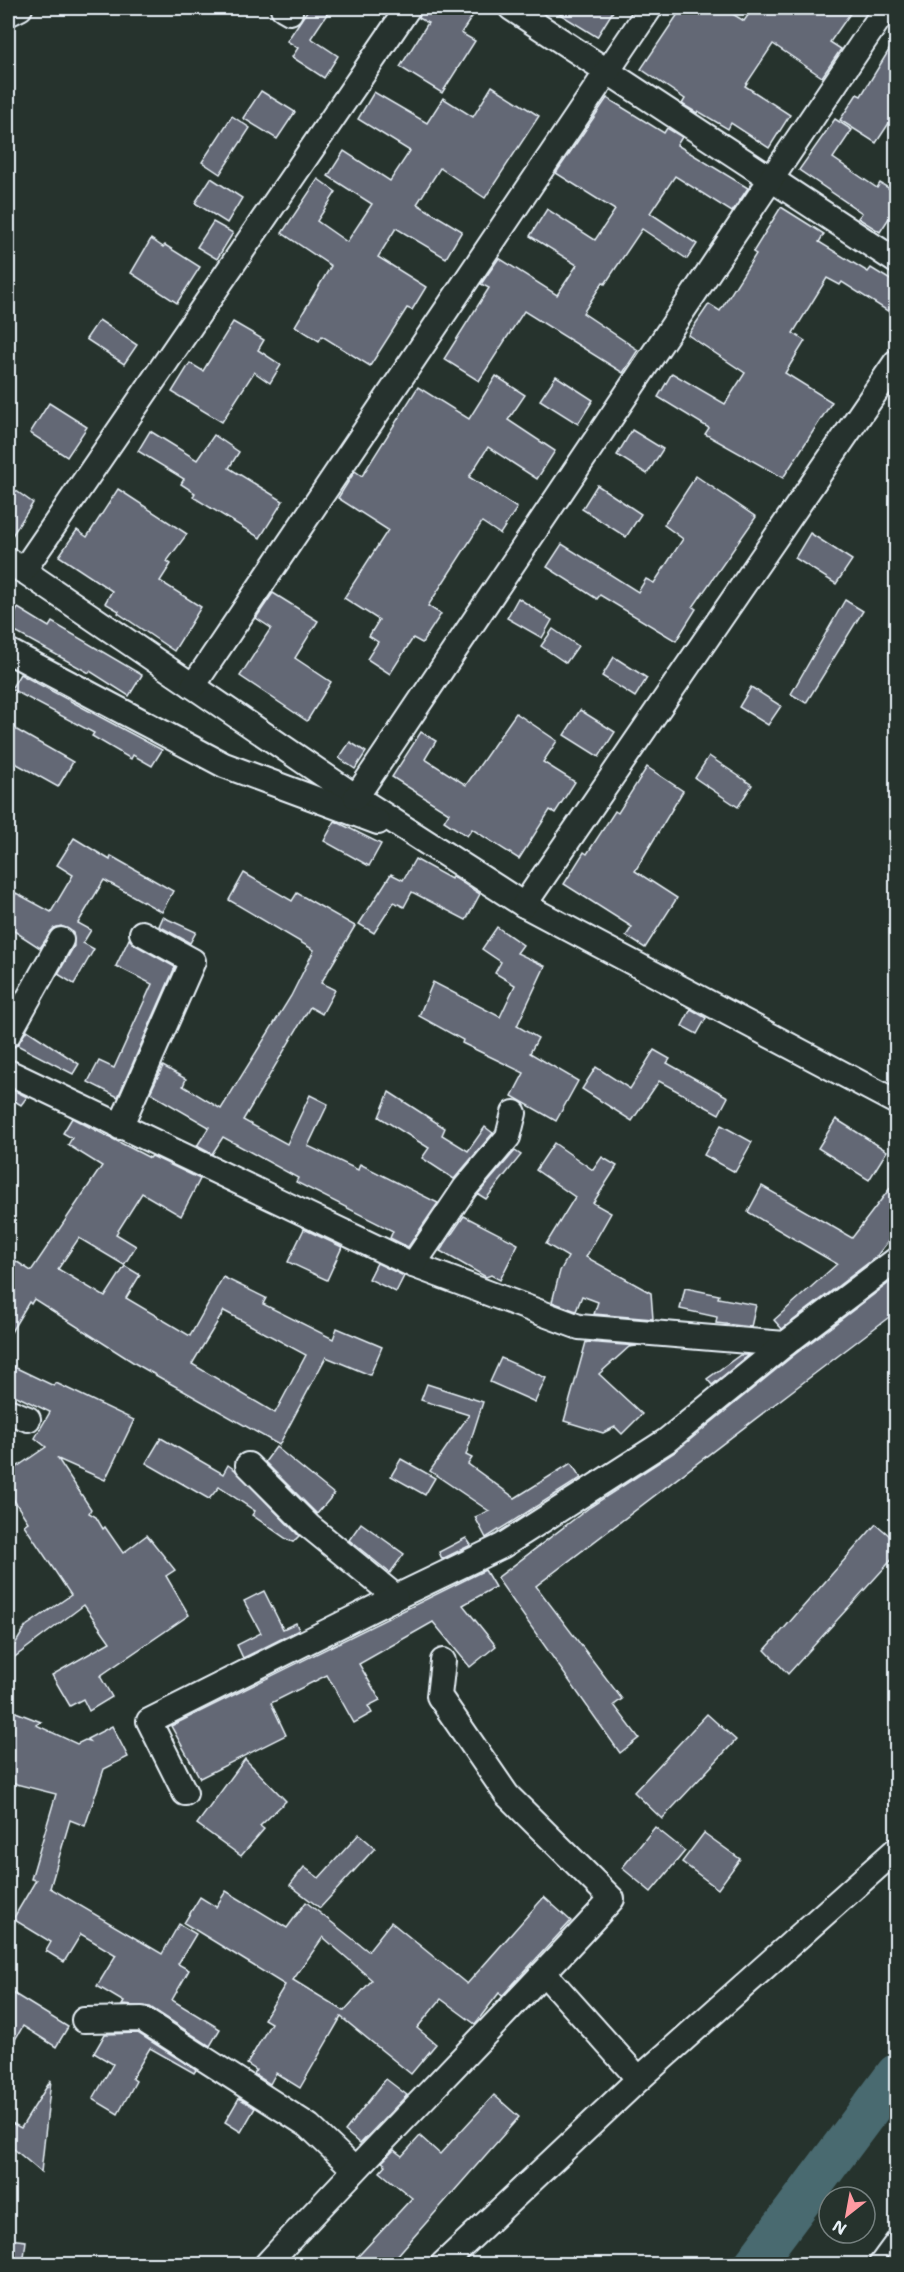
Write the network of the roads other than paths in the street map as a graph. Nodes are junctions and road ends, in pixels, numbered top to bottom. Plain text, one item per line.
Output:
1 (20, 8) edge
2 (408, 8) edge
3 (511, 8) edge
4 (650, 8) edge
5 (886, 8) edge
6 (8, 14) edge
7 (607, 71) junction
8 (771, 180) junction
9 (897, 261) edge
10 (897, 362) edge
11 (15, 566) edge
12 (8, 651) edge
13 (194, 686) junction
14 (356, 797) junction
15 (423, 839) junction
16 (524, 905) junction
17 (142, 933) dead end
18 (61, 940) dead end
19 (8, 1035) edge
20 (8, 1072) edge
21 (897, 1102) edge
22 (514, 1113) dead end
23 (120, 1127) junction
24 (897, 1260) edge
25 (413, 1265) junction
26 (786, 1344) junction
27 (248, 1465) dead end
28 (396, 1597) junction
29 (442, 1661) dead end
30 (185, 1793) dead end
31 (897, 1850) edge
32 (544, 1973) junction
33 (84, 2020) dead end
34 (639, 2079) junction
35 (354, 2169) junction
36 (897, 2234) edge
37 (267, 2265) edge
38 (444, 2265) edge
39 (874, 2265) edge

1 - 6 street
2 - 11 street
3 - 7 street
4 - 7 street
5 - 8 street
7 - 8 street
7 - 13 street
8 - 9 street
8 - 14 street
10 - 16 street
11 - 13 street
12 - 15 street
13 - 14 street
14 - 15 street
15 - 16 street
16 - 21 street
17 - 23 street
18 - 19 street
20 - 23 street
22 - 25 street
23 - 25 street
24 - 26 street
25 - 26 street
26 - 28 street
27 - 28 street
28 - 30 street
29 - 32 street
31 - 34 street
32 - 34 street
32 - 35 street
33 - 35 street
34 - 38 street
35 - 37 street
36 - 39 lane

